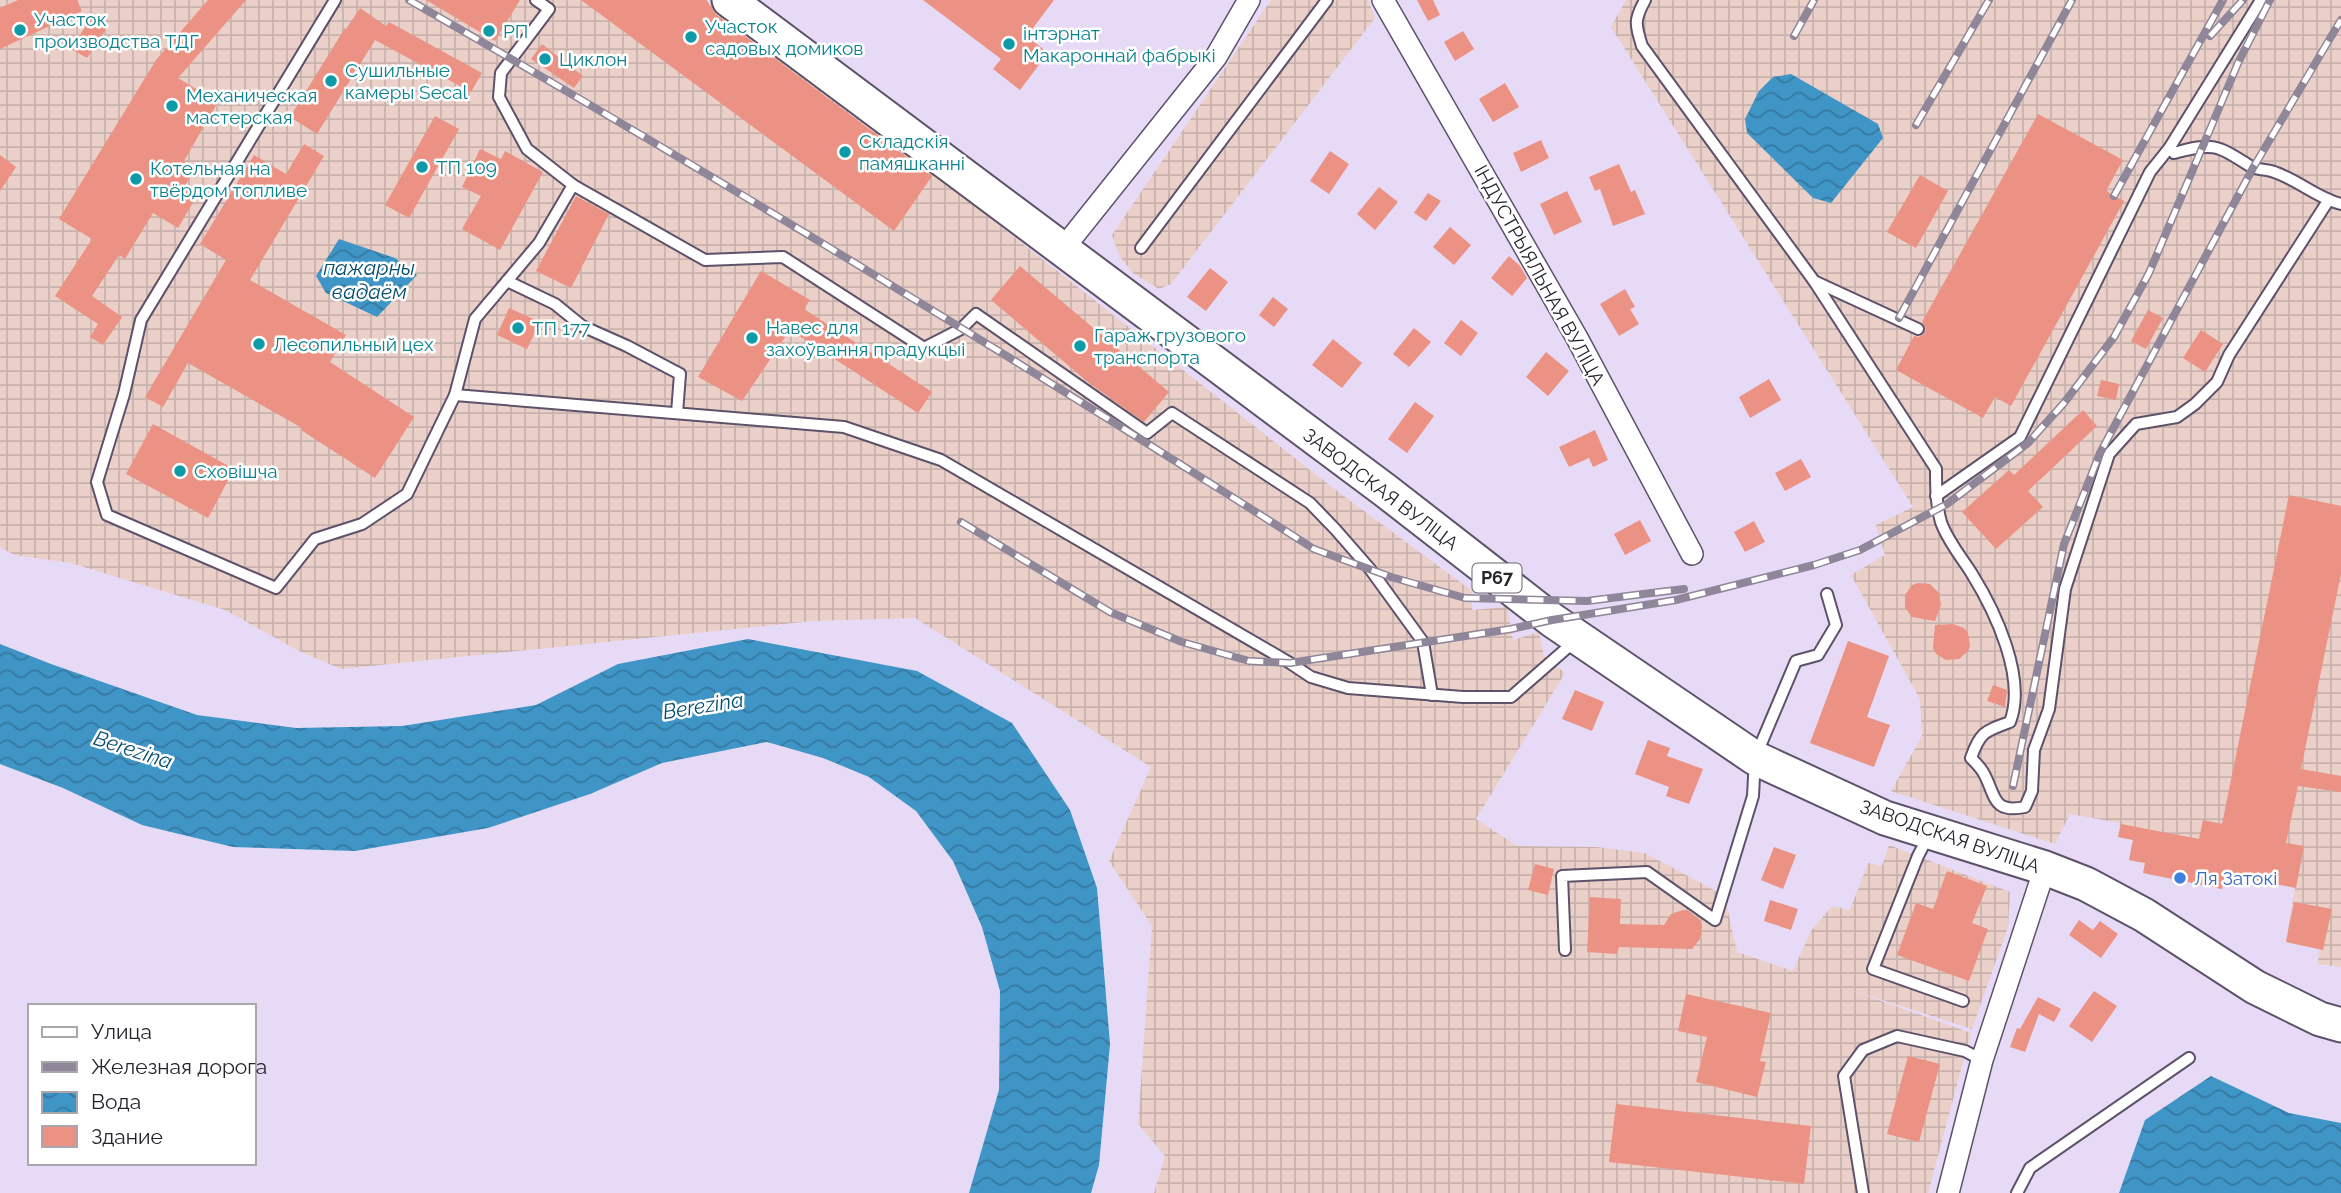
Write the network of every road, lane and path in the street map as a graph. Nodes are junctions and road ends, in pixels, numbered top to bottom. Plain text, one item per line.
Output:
1 (335, 0) edge
2 (536, 0) edge
3 (729, 0) edge
4 (1249, 0) edge
5 (1327, 0) edge
6 (1383, 0) edge
7 (1645, 0) edge
8 (2260, 0) edge
9 (2169, 147) junction
10 (573, 186) junction
11 (2328, 201) junction
12 (2341, 204) edge
13 (1141, 248) dead end
14 (1062, 250) junction
15 (507, 281) junction
16 (1814, 281) junction
17 (1918, 329) dead end
18 (455, 395) junction
19 (677, 413) junction
20 (1936, 496) junction
21 (1692, 554) dead end
22 (1827, 594) dead end
23 (1577, 639) junction
24 (1432, 695) junction
25 (1755, 758) junction
26 (1931, 833) junction
27 (2045, 868) junction
28 (1565, 950) dead end
29 (1963, 1001) dead end
30 (2341, 1025) edge
31 (2189, 1058) dead end
32 (1982, 1060) junction
33 (1863, 1191) edge
34 (1850, 1193) edge
35 (1948, 1193) edge
36 (2017, 1193) edge

1 - 18 lane
2 - 10 lane
3 - 14 main road, ЗАВОДСКАЯ ВУЛІЦА / Р67
4 - 14 street
5 - 13 lane
6 - 21 street, ІНДУСТРЫЯЛЬНАЯ ВУЛІЦА
7 - 16 lane
8 - 9 lane
9 - 11 lane
9 - 20 lane
10 - 15 lane
10 - 24 lane
11 - 12 lane
11 - 20 lane
14 - 23 main road, ЗАВОДСКАЯ ВУЛІЦА / Р67
15 - 18 lane
15 - 19 lane
16 - 17 lane
16 - 20 lane
18 - 19 lane
19 - 24 lane
22 - 25 lane
23 - 24 lane
23 - 25 main road, ЗАВОДСКАЯ ВУЛІЦА / Р67
25 - 26 main road, ЗАВОДСКАЯ ВУЛІЦА / Р67
25 - 28 lane
26 - 27 main road, ЗАВОДСКАЯ ВУЛІЦА / Р67
26 - 29 lane
27 - 30 main road, ЗАВОДСКАЯ ВУЛІЦА / Р67
27 - 32 street
31 - 36 lane
32 - 33 lane
32 - 35 street
33 - 34 lane

